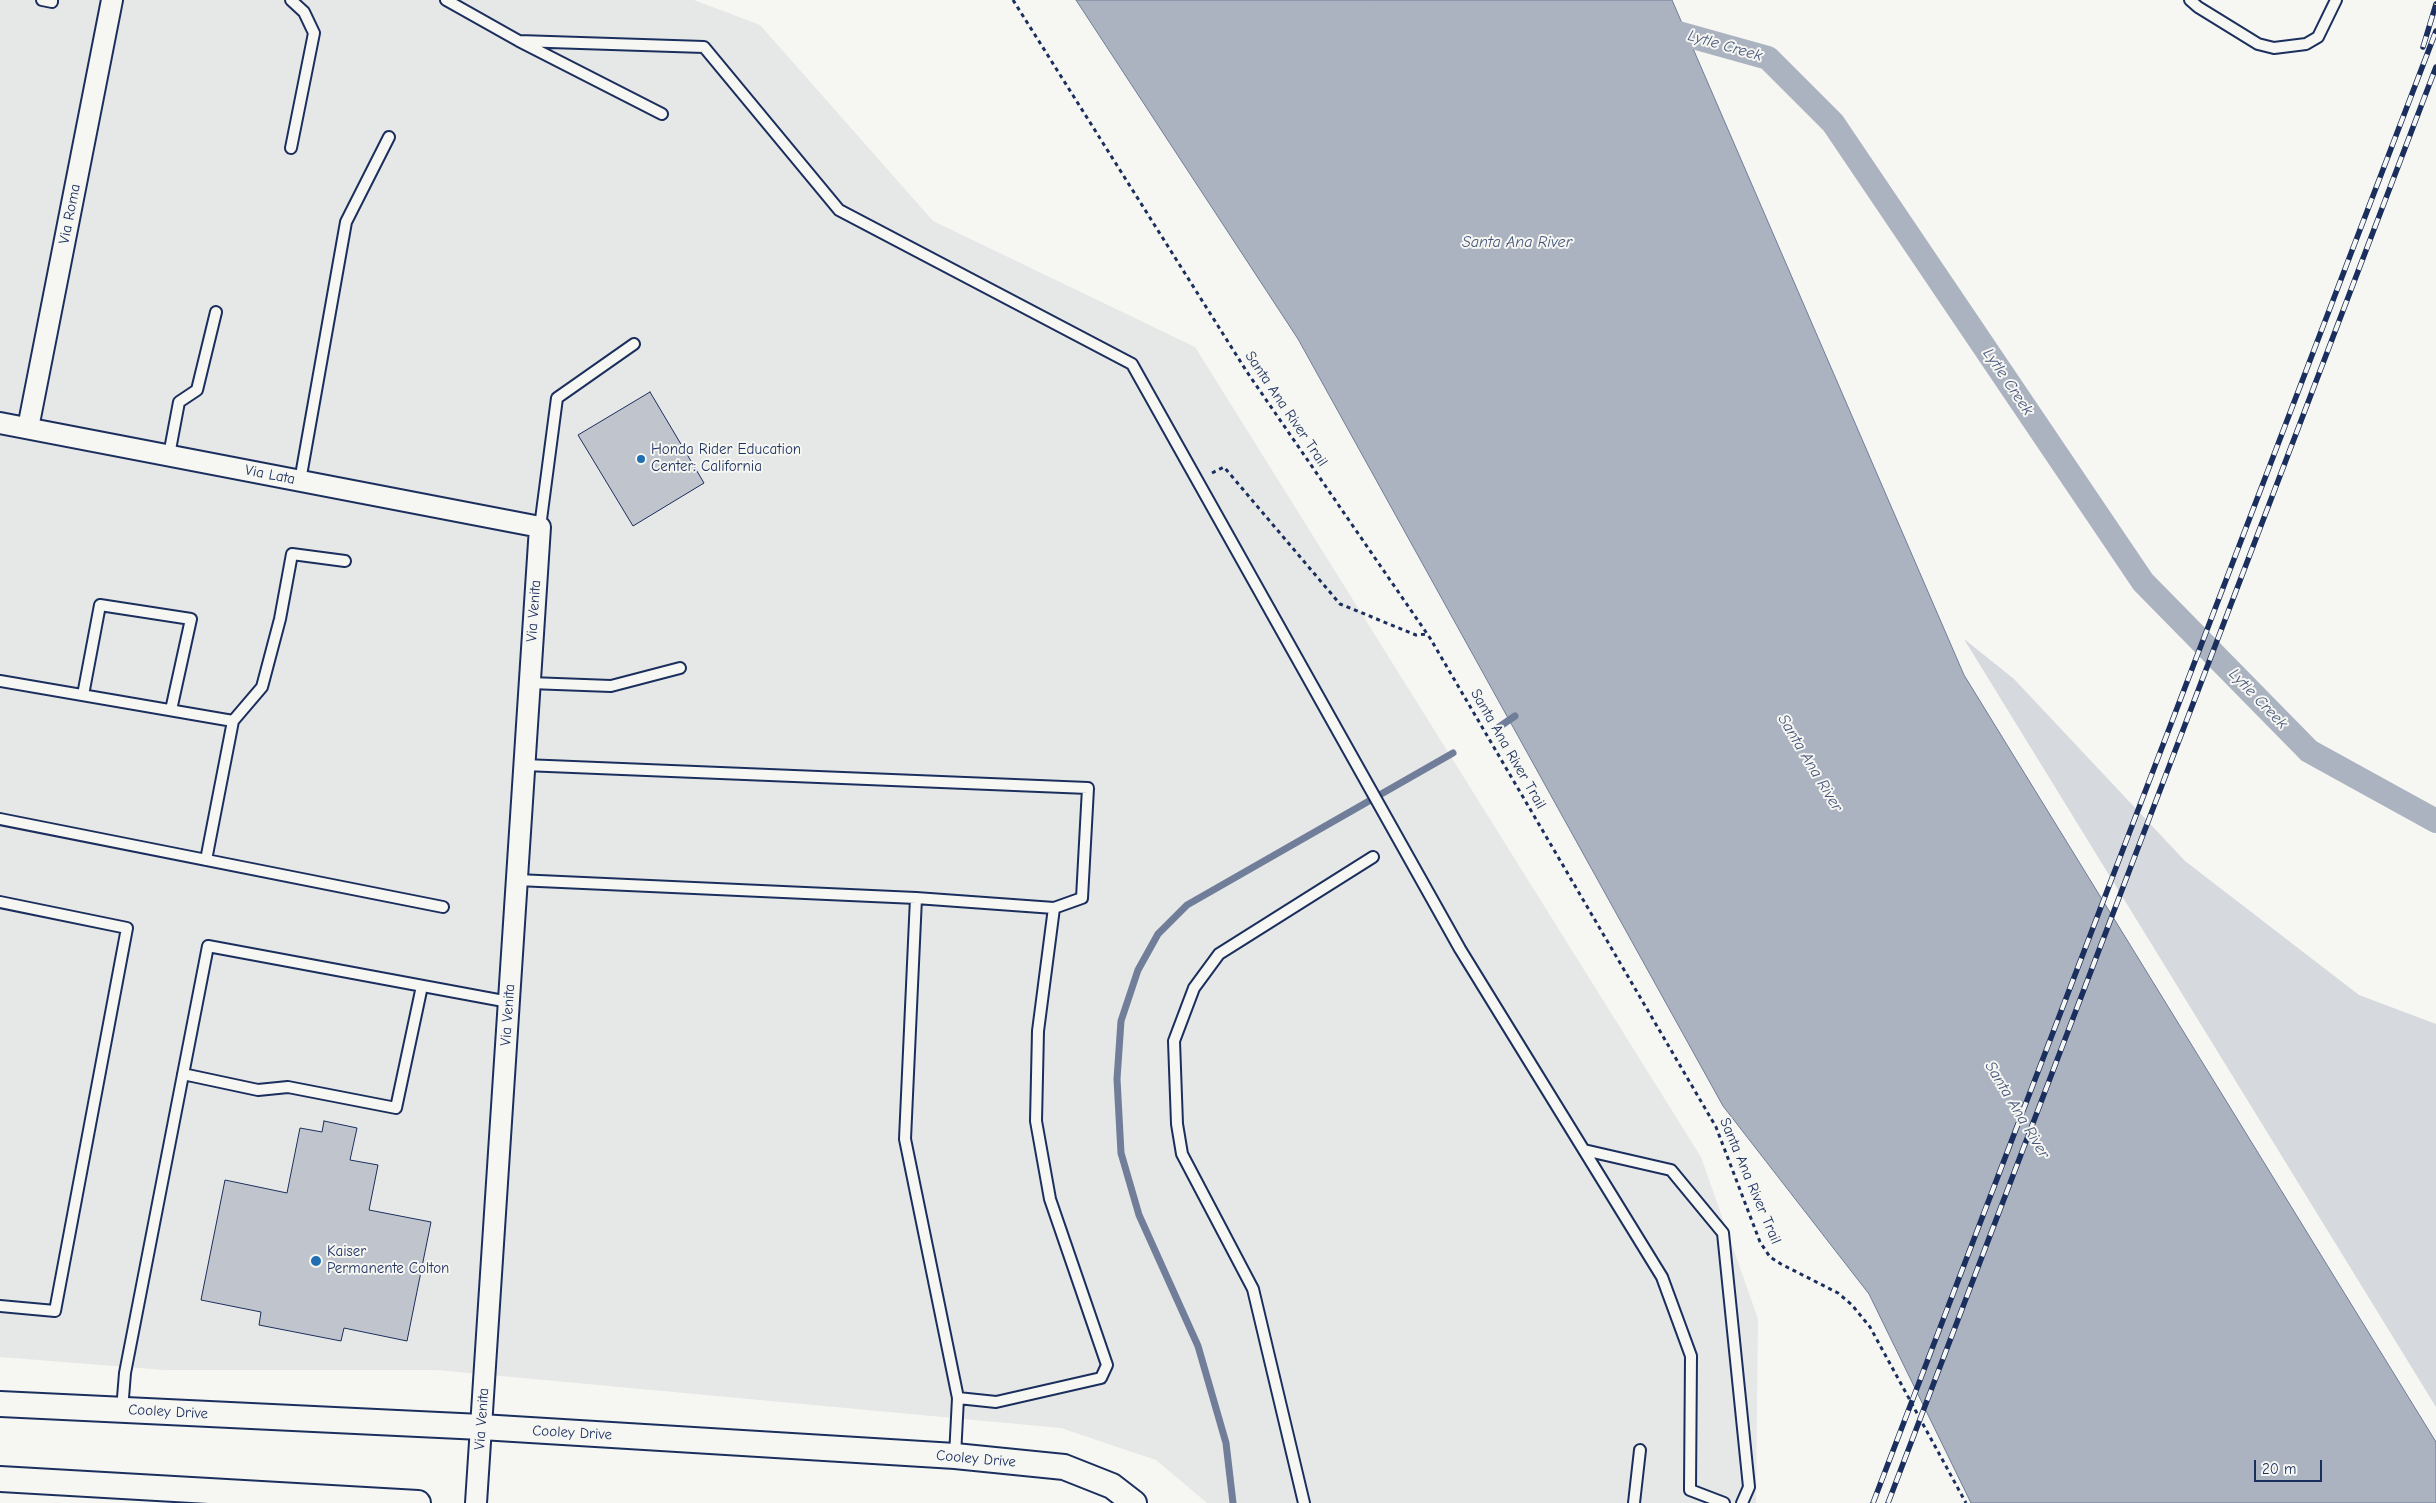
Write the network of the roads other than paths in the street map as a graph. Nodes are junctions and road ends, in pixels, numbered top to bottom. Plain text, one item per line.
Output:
1 (42, 0) edge
2 (52, 0) edge
3 (112, 0) edge
4 (291, 0) edge
5 (446, 0) edge
6 (2190, 0) edge
7 (2336, 0) edge
8 (519, 41) junction
9 (662, 114) dead end
10 (389, 137) dead end
11 (291, 148) dead end
12 (216, 312) dead end
13 (634, 344) dead end
14 (0, 423) edge
15 (28, 428) junction
16 (169, 455) junction
17 (300, 481) junction
18 (540, 527) junction
19 (345, 561) dead end
20 (680, 668) dead end
21 (0, 681) edge
22 (530, 683) junction
23 (83, 695) junction
24 (171, 710) junction
25 (233, 721) junction
26 (524, 765) junction
27 (0, 819) edge
28 (1373, 856) dead end
29 (206, 860) junction
30 (517, 880) junction
31 (916, 898) junction
32 (0, 902) edge
33 (443, 907) dead end
34 (1054, 908) junction
35 (422, 986) junction
36 (509, 1002) junction
37 (183, 1074) junction
38 (1584, 1150) junction
39 (0, 1306) edge
40 (958, 1398) junction
41 (0, 1404) edge
42 (122, 1410) junction
43 (481, 1427) junction
44 (1640, 1450) dead end
45 (955, 1456) junction
46 (0, 1480) edge
47 (418, 1503) edge
48 (476, 1503) edge
49 (1134, 1503) edge
50 (1304, 1503) edge
51 (1634, 1503) edge
52 (1724, 1503) edge
53 (1742, 1503) edge

1 - 2 lane
3 - 15 street, Via Roma
4 - 11 lane
5 - 8 lane
6 - 7 lane
8 - 9 lane
8 - 38 lane
10 - 17 lane
12 - 16 lane
13 - 18 lane
14 - 15 street, Via Lata
15 - 16 street, Via Lata
16 - 17 street, Via Lata
17 - 18 street, Via Lata
18 - 22 street, Via Venita
19 - 25 lane
20 - 22 lane
21 - 23 lane
22 - 26 street, Via Venita
23 - 24 lane
23 - 24 lane
24 - 25 lane
25 - 29 lane
26 - 30 street, Via Venita
26 - 34 lane
27 - 29 lane
28 - 50 lane
29 - 33 lane
30 - 31 lane
30 - 36 street, Via Venita
31 - 34 lane
31 - 40 lane
32 - 39 lane
34 - 40 lane
35 - 36 lane
35 - 37 lane
35 - 37 lane
36 - 43 street, Via Venita
37 - 42 lane
38 - 52 lane
38 - 53 lane
40 - 45 lane
41 - 42 street, Cooley Drive
42 - 43 street, Cooley Drive
43 - 45 street, Cooley Drive
43 - 48 street, Via Venita
44 - 51 lane
45 - 49 street, Cooley Drive
46 - 47 street

